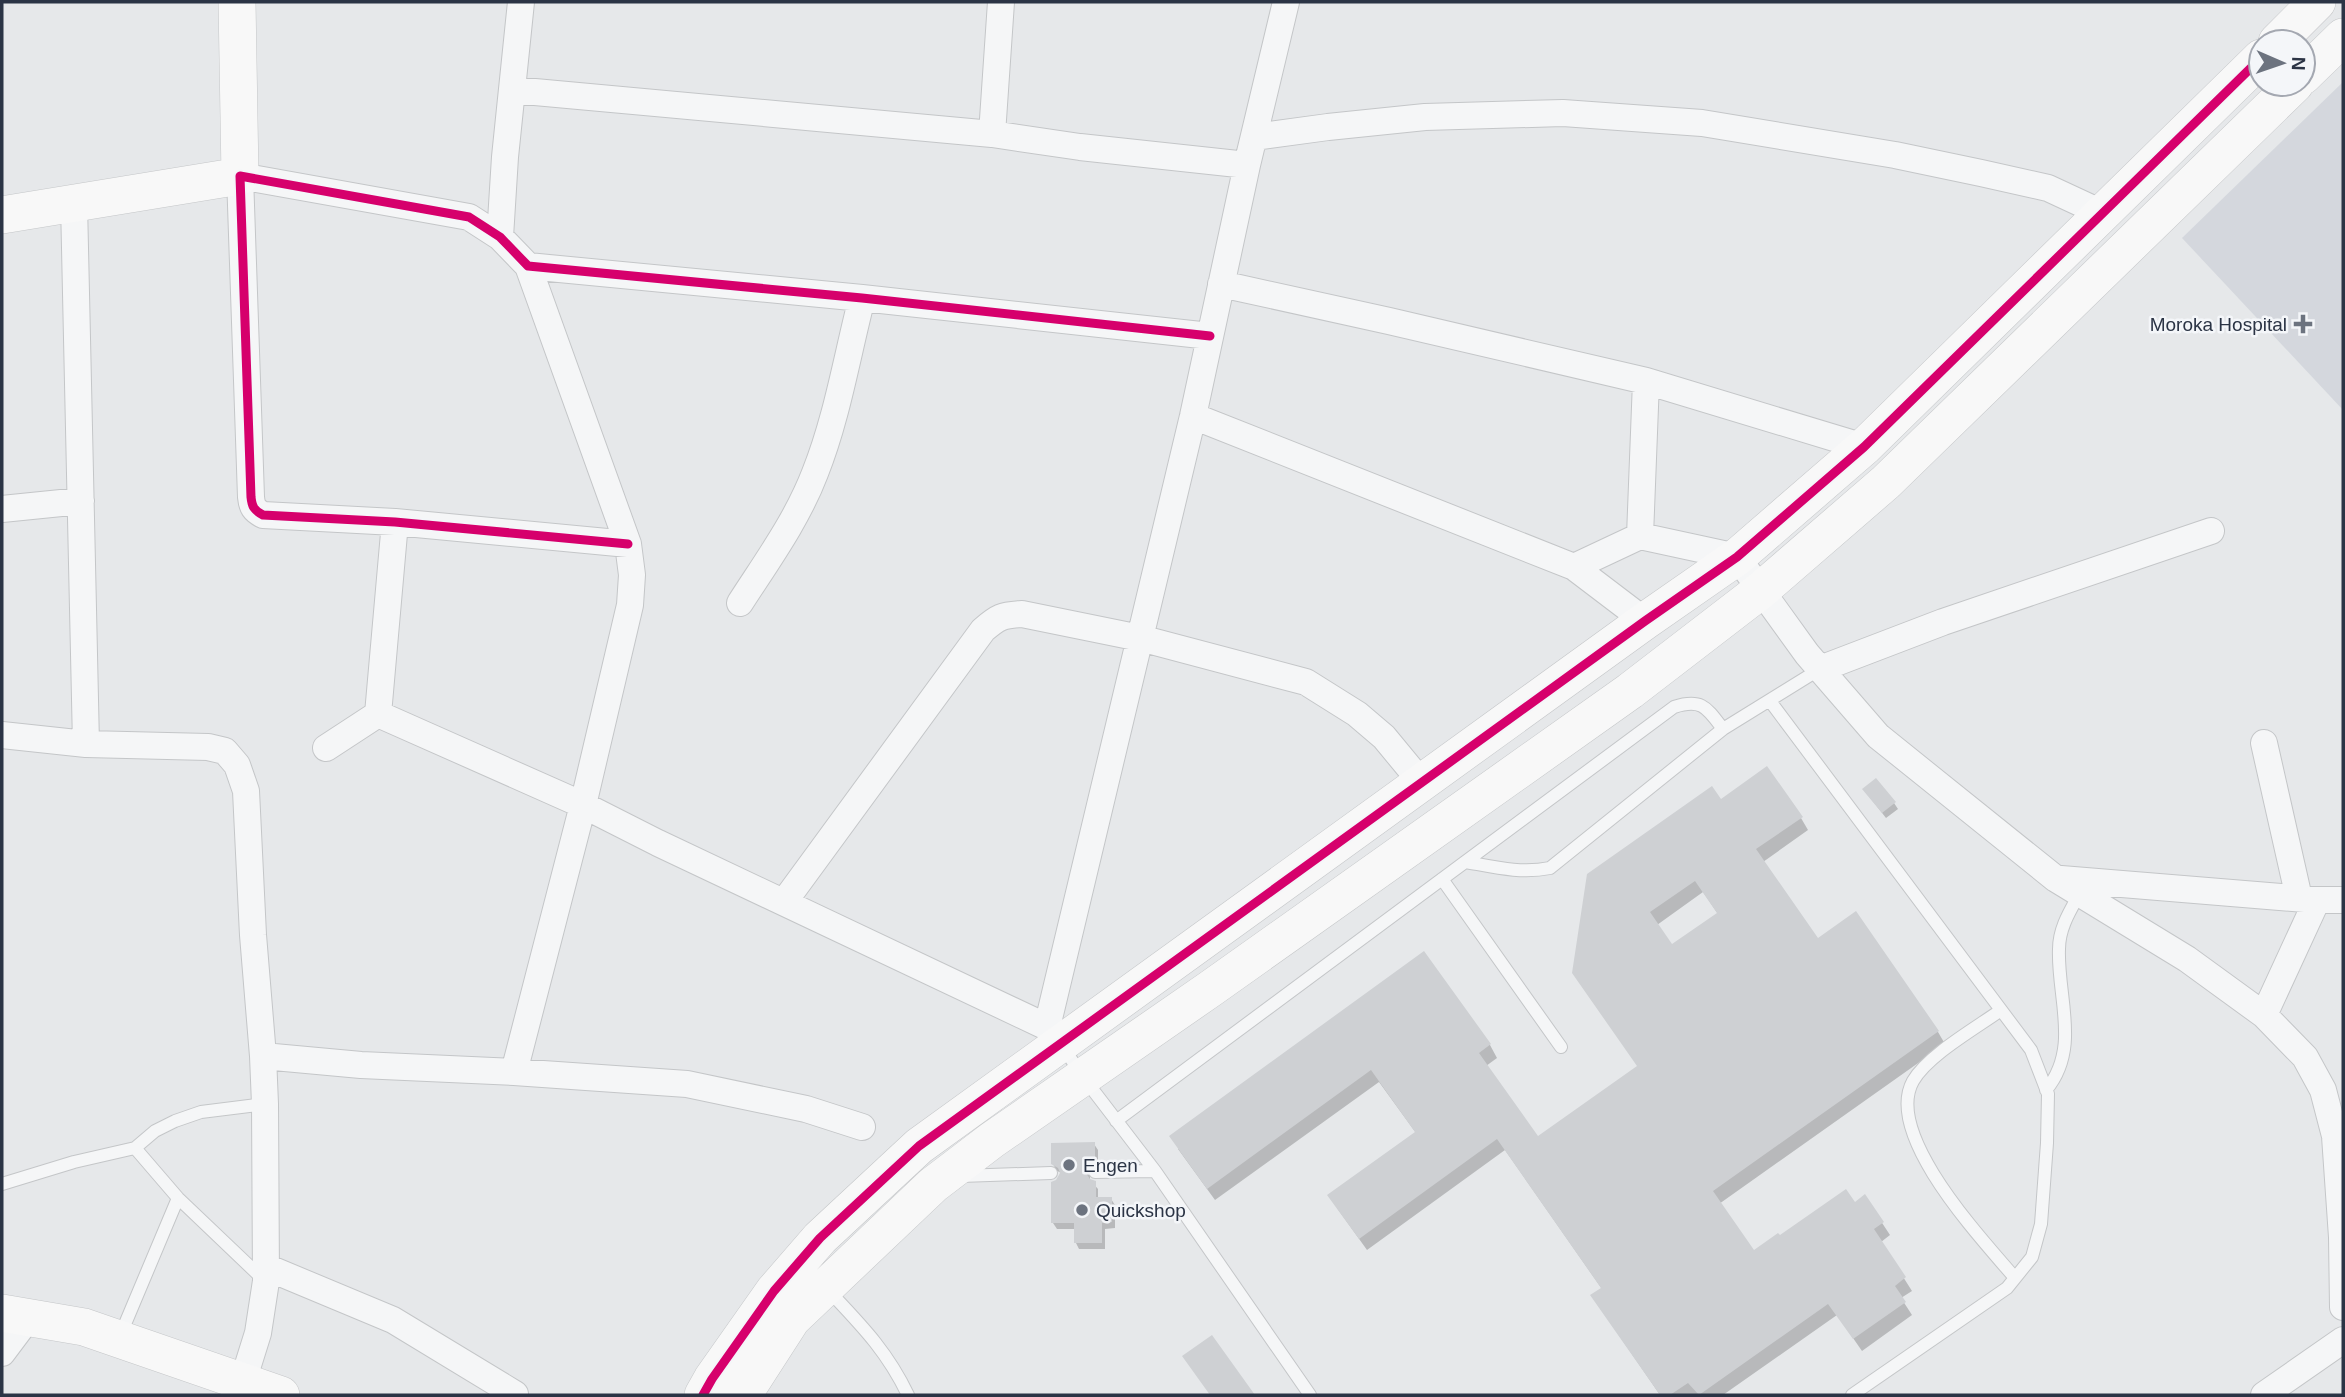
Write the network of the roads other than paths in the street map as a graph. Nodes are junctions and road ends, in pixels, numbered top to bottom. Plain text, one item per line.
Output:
1 (237, 2) edge
2 (521, 2) edge
3 (1000, 2) edge
4 (1286, 2) edge
5 (2317, 2) edge
6 (2291, 28) edge
7 (2343, 37) edge
8 (2317, 62) edge
9 (2247, 72) edge
10 (513, 90) junction
11 (2281, 98) edge
12 (992, 134) junction
13 (1254, 137) junction
14 (1247, 165) junction
15 (240, 176) junction
16 (74, 203) junction
17 (2104, 214) junction
18 (2, 215) edge
19 (500, 237) junction
20 (528, 266) junction
21 (1221, 284) junction
22 (862, 298) junction
23 (1210, 336) junction
24 (1646, 382) junction
25 (1193, 416) junction
26 (1864, 447) junction
27 (81, 501) junction
28 (2, 509) edge
29 (395, 522) junction
30 (2211, 531) dead end
31 (1640, 536) junction
32 (628, 544) junction
33 (1737, 557) junction
34 (1574, 567) junction
35 (1760, 592) junction
36 (740, 603) dead end
37 (1645, 621) junction
38 (1140, 638) junction
39 (1820, 669) junction
40 (1770, 702) junction
41 (378, 714) junction
42 (1723, 729) junction
43 (2, 735) edge
44 (2264, 743) dead end
45 (86, 744) junction
46 (326, 748) dead end
47 (1422, 783) junction
48 (583, 805) junction
49 (1466, 862) junction
50 (1442, 879) junction
51 (2056, 879) junction
52 (2080, 893) junction
53 (2320, 899) edge
54 (784, 902) junction
55 (2001, 1010) junction
56 (2264, 1015) junction
57 (1054, 1035) junction
58 (1560, 1047) dead end
59 (263, 1056) junction
60 (514, 1072) junction
61 (1083, 1077) junction
62 (2046, 1090) junction
63 (265, 1104) junction
64 (1116, 1121) junction
65 (862, 1127) dead end
66 (135, 1147) junction
67 (1155, 1171) junction
68 (1051, 1172) dead end
69 (1096, 1172) dead end
70 (944, 1176) junction
71 (2, 1184) edge
72 (178, 1198) junction
73 (2342, 1237) edge
74 (266, 1274) junction
75 (2015, 1278) junction
76 (826, 1288) junction
77 (2343, 1307) edge
78 (15, 1315) edge
79 (119, 1340) junction
80 (2343, 1340) edge
81 (2, 1353) edge
82 (243, 1388) edge
83 (514, 1394) edge
84 (281, 1395) edge
85 (703, 1395) edge
86 (743, 1395) edge
87 (908, 1395) edge
88 (1310, 1395) edge
89 (1852, 1395) edge
90 (2264, 1395) edge

1 - 15 street
2 - 10 street
3 - 12 street
4 - 13 street
5 - 6 street
7 - 8 street
9 - 17 street
10 - 12 street
10 - 19 street
11 - 35 street
12 - 14 street
13 - 14 street
13 - 17 street
14 - 21 street
15 - 16 street
15 - 19 street
15 - 29 street
16 - 18 street
16 - 27 street
17 - 26 street
19 - 20 street
20 - 22 street
20 - 32 street
21 - 23 street
21 - 24 street
22 - 23 street
22 - 36 street
23 - 25 street
24 - 26 street
24 - 31 street
25 - 34 street
25 - 38 street
26 - 33 street
27 - 28 street
27 - 45 street
29 - 32 street
29 - 41 street
30 - 39 street
31 - 33 street
31 - 34 street
32 - 48 street
33 - 35 street
33 - 37 street
34 - 37 street
35 - 39 street
35 - 61 street
37 - 47 street
38 - 47 street
38 - 54 street
38 - 57 street
39 - 40 lane
39 - 51 street
40 - 42 lane
40 - 55 lane
41 - 46 street
41 - 48 street
42 - 49 lane
42 - 49 lane
43 - 45 street
44 - 53 street
45 - 59 street
47 - 57 street
48 - 54 street
48 - 60 street
49 - 50 lane
50 - 58 lane
50 - 64 lane
51 - 52 street
51 - 53 street
52 - 56 street
52 - 62 lane
53 - 56 street
54 - 57 street
55 - 62 lane
55 - 75 lane
56 - 73 street
57 - 61 lane
57 - 85 street
59 - 60 street
59 - 63 street
60 - 65 street
61 - 64 lane
61 - 70 street
62 - 75 lane
63 - 66 lane
63 - 74 street
64 - 67 lane
66 - 71 lane
66 - 72 lane
67 - 69 lane
67 - 88 lane
68 - 70 lane
70 - 76 street
72 - 74 lane
72 - 79 lane
73 - 77 street
74 - 82 street
74 - 83 street
75 - 89 lane
76 - 86 street
76 - 87 lane
78 - 79 street
78 - 81 street
79 - 82 street
80 - 90 street
82 - 84 street

